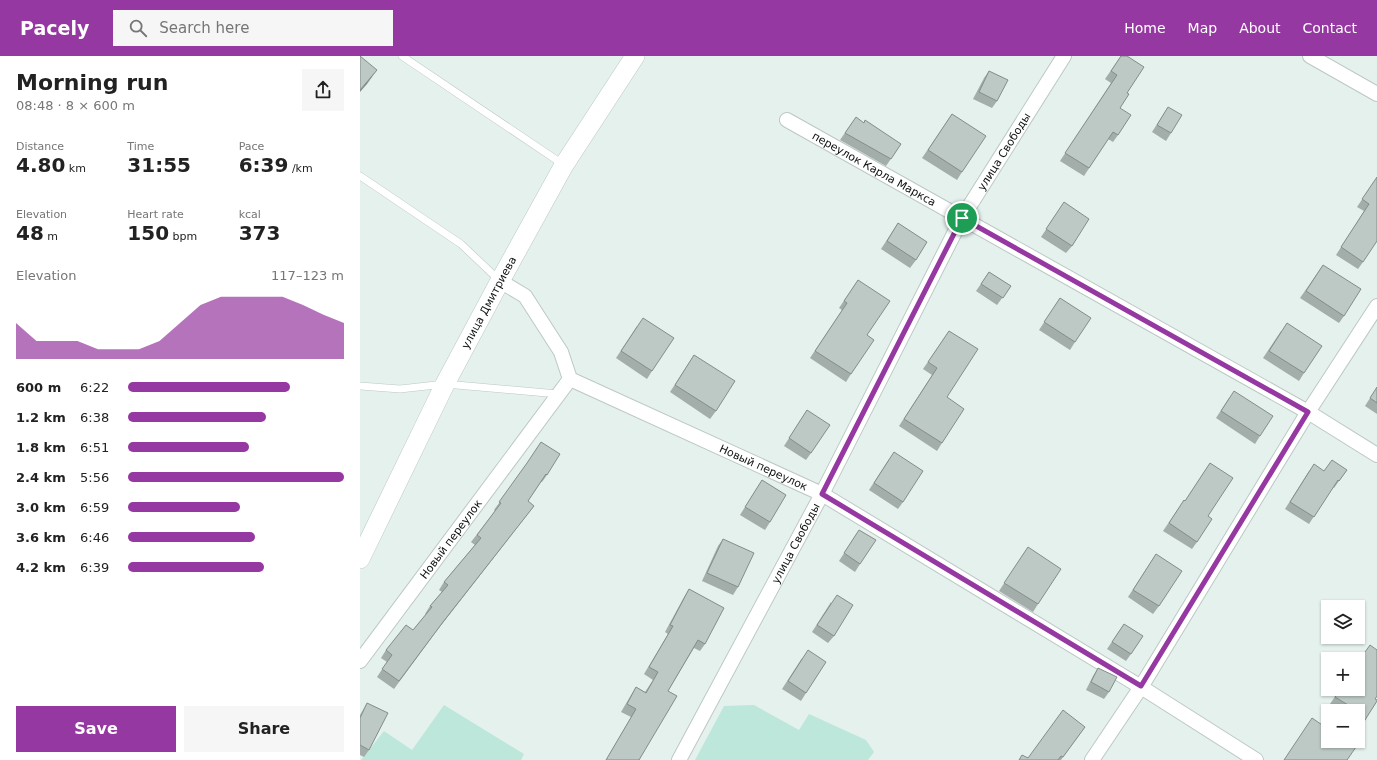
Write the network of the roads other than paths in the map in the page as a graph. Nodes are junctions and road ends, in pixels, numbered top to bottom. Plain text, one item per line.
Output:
1 (402, 56) edge
2 (635, 56) edge
3 (1064, 56) edge
4 (1310, 56) edge
5 (1377, 94) edge
6 (787, 120) dead end
7 (564, 165) junction
8 (360, 176) edge
9 (962, 218) junction
10 (500, 281) junction
11 (1377, 306) edge
12 (570, 379) junction
13 (445, 384) junction
14 (360, 386) edge
15 (559, 394) junction
16 (1308, 412) junction
17 (1377, 455) edge
18 (822, 494) junction
19 (360, 559) edge
20 (360, 661) edge
21 (1141, 686) junction
22 (679, 760) edge
23 (1092, 760) edge
24 (1256, 760) edge

1 - 7 lane
2 - 7 street, улица Дмитриева
3 - 9 street, улица Свободы
4 - 5 street
6 - 9 street, переулок Карла Маркса
7 - 10 street, улица Дмитриева
8 - 10 lane
9 - 16 street, переулок Карла Маркса
9 - 18 street, улица Свободы
10 - 12 street
10 - 13 street, улица Дмитриева
11 - 16 street
12 - 15 street, Новый переулок
12 - 18 street, Новый переулок
13 - 14 lane
13 - 15 lane
13 - 19 street, улица Дмитриева
15 - 20 street, Новый переулок
16 - 17 street, переулок Карла Маркса
16 - 21 street
18 - 21 street, Новый переулок
18 - 22 street, улица Свободы
21 - 23 street
21 - 24 street, Новый переулок

